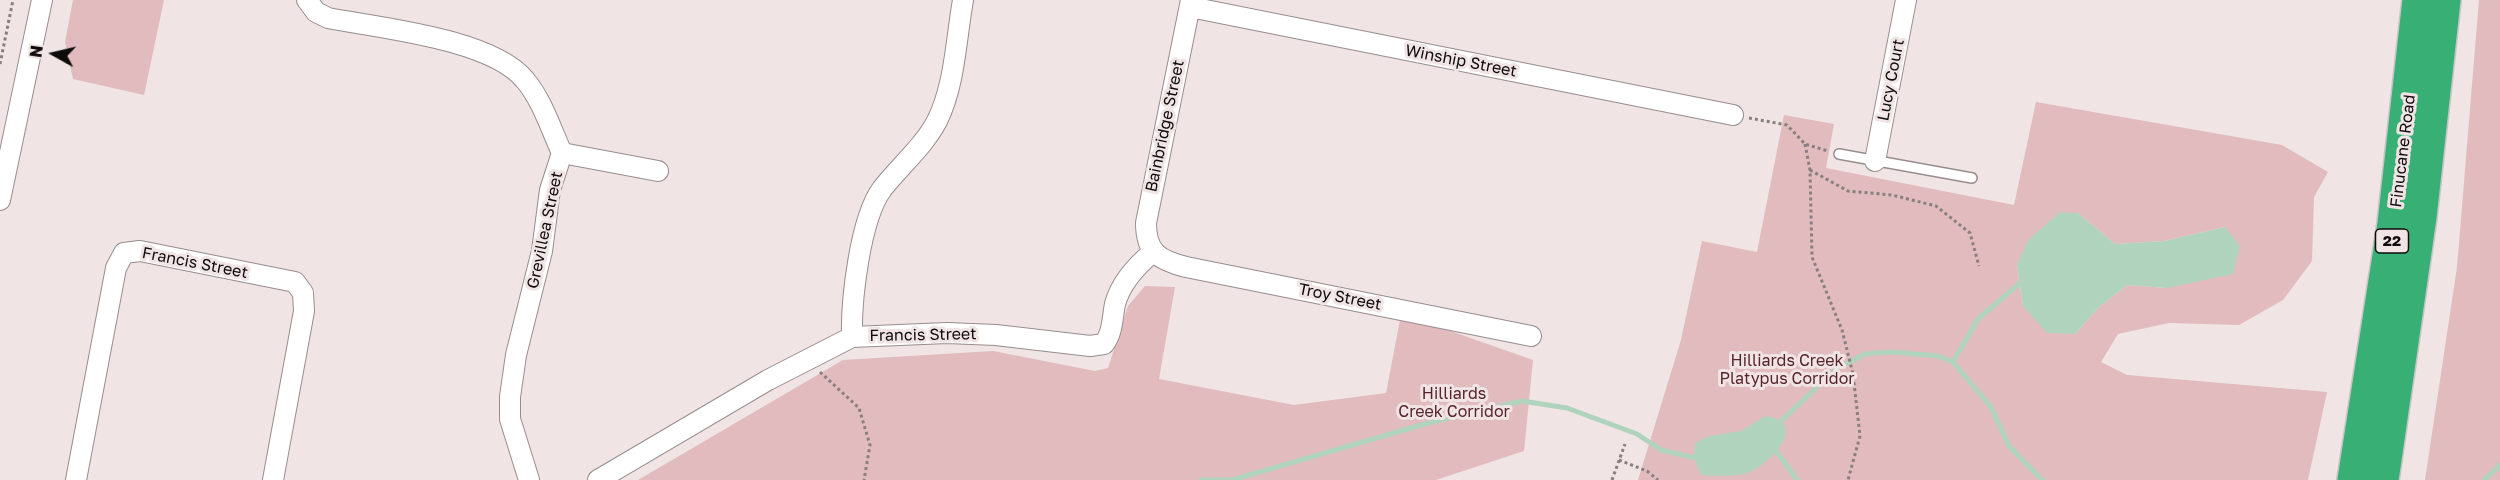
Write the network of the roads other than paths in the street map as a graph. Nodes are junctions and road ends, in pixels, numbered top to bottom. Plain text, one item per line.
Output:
1 (42, 0) edge
2 (307, 0) edge
3 (963, 0) edge
4 (1906, 0) edge
5 (2419, 0) edge
6 (2444, 0) edge
7 (1190, 3) edge
8 (1733, 115) road end
9 (562, 153) junction
10 (1839, 154) road end
11 (1875, 160) junction
12 (658, 171) dead end
13 (1972, 178) dead end
14 (0, 200) edge
15 (1153, 252) junction
16 (1531, 336) dead end
17 (852, 337) junction
18 (76, 480) edge
19 (273, 480) edge
20 (529, 480) edge
21 (598, 480) edge
22 (2354, 480) edge
23 (2382, 480) edge

1 - 14 street
2 - 9 street, Grevillea Street
3 - 17 street
4 - 11 street, Lucy Court
5 - 22 highway, Finucane Road / 22
6 - 23 highway, Finucane Road / 22
7 - 8 street, Winship Street
7 - 15 street, Bainbridge Street
9 - 12 street
9 - 20 street, Grevillea Street
10 - 11 lane
11 - 13 lane
15 - 16 street, Troy Street
15 - 17 street, Francis Street
17 - 21 street, Francis Street
18 - 19 street, Francis Street

